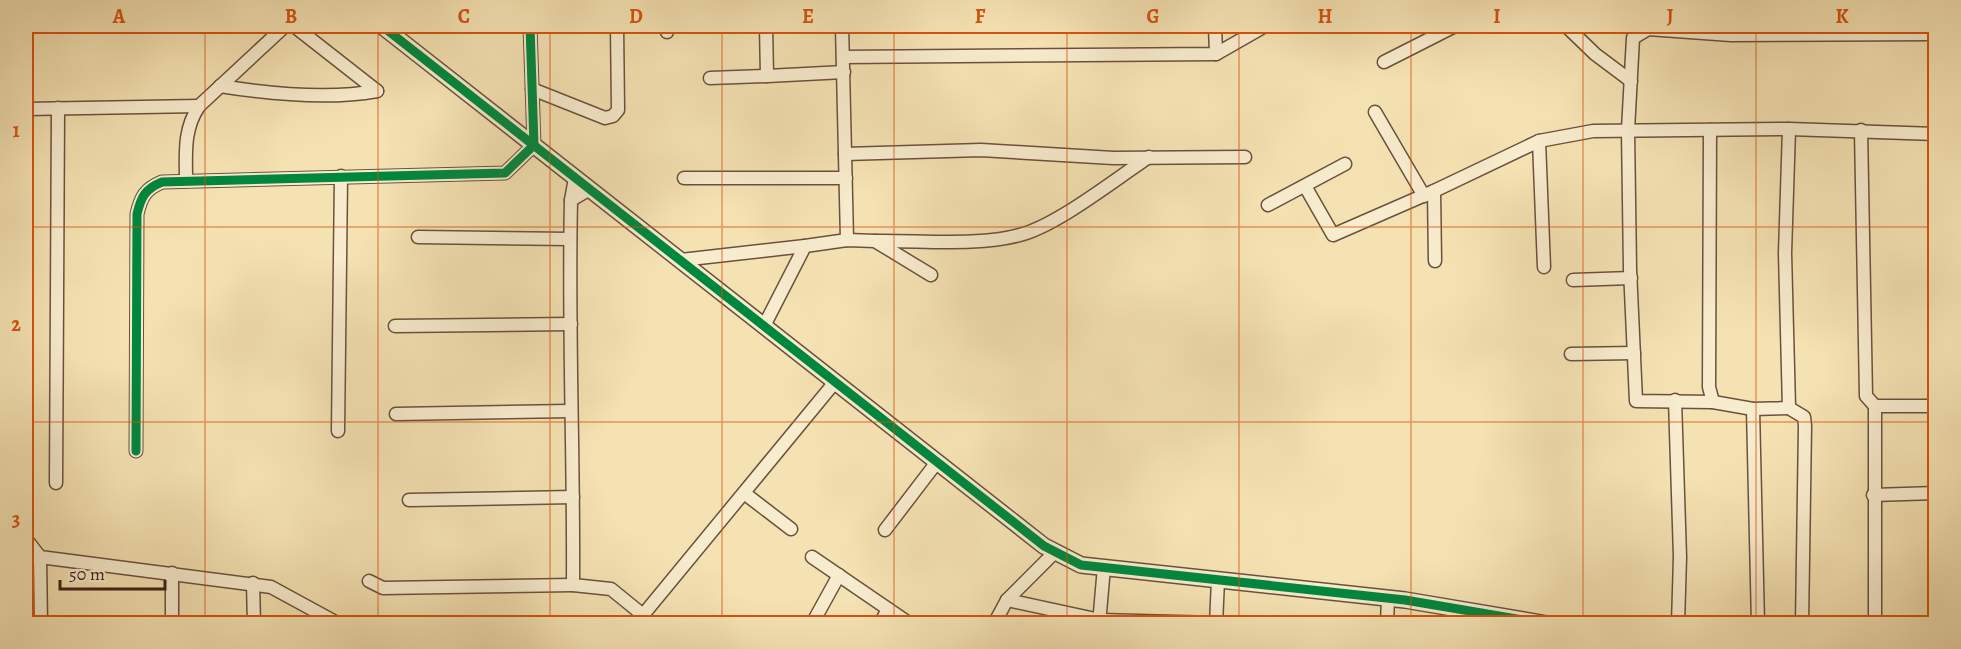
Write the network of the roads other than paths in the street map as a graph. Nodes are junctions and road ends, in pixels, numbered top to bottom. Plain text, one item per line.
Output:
1 (285, 26) edge
2 (294, 26) edge
3 (382, 26) edge
4 (530, 26) edge
5 (617, 26) edge
6 (766, 26) edge
7 (842, 26) edge
8 (1215, 26) edge
9 (1265, 26) edge
10 (1455, 26) edge
11 (1566, 26) edge
12 (1935, 34) edge
13 (1216, 54) junction
14 (843, 57) junction
15 (1384, 62) dead end
16 (844, 72) junction
17 (767, 76) junction
18 (710, 78) dead end
19 (1631, 81) junction
20 (220, 86) junction
21 (532, 89) junction
22 (199, 106) junction
23 (58, 108) junction
24 (26, 109) edge
25 (1375, 112) dead end
26 (1628, 129) junction
27 (1789, 129) junction
28 (1710, 130) junction
29 (1861, 130) junction
30 (1935, 134) edge
31 (1539, 141) junction
32 (534, 145) junction
33 (846, 154) junction
34 (1150, 156) junction
35 (1245, 157) dead end
36 (1345, 164) dead end
37 (341, 176) junction
38 (575, 178) junction
39 (684, 178) dead end
40 (846, 178) junction
41 (186, 181) junction
42 (1305, 186) junction
43 (590, 189) junction
44 (1429, 194) junction
45 (571, 200) junction
46 (1268, 206) dead end
47 (418, 237) dead end
48 (570, 239) junction
49 (847, 240) junction
50 (875, 241) junction
51 (806, 246) junction
52 (681, 260) junction
53 (1435, 261) dead end
54 (1544, 267) dead end
55 (931, 275) dead end
56 (1631, 278) junction
57 (1573, 280) dead end
58 (571, 324) junction
59 (395, 326) dead end
60 (764, 326) junction
61 (1634, 353) junction
62 (1571, 354) dead end
63 (835, 382) junction
64 (1675, 400) junction
65 (1713, 402) junction
66 (1875, 406) junction
67 (1935, 406) edge
68 (1789, 408) junction
69 (1753, 409) junction
70 (569, 411) junction
71 (396, 414) dead end
72 (338, 431) dead end
73 (135, 452) dead end
74 (937, 462) junction
75 (56, 483) dead end
76 (744, 493) junction
77 (1935, 493) edge
78 (1874, 495) junction
79 (573, 497) junction
80 (409, 500) dead end
81 (791, 529) dead end
82 (885, 530) dead end
83 (26, 539) edge
84 (1056, 552) junction
85 (40, 557) junction
86 (812, 557) dead end
87 (26, 558) edge
88 (1104, 567) junction
89 (172, 573) junction
90 (839, 575) junction
91 (1218, 580) junction
92 (369, 581) dead end
93 (253, 584) junction
94 (573, 585) junction
95 (1388, 598) junction
96 (1007, 600) junction
97 (888, 609) junction
98 (639, 620) edge
99 (1523, 621) edge
100 (1100, 622) edge
101 (1216, 623) edge
102 (41, 624) edge
103 (172, 624) edge
104 (254, 624) edge
105 (339, 624) edge
106 (812, 624) edge
107 (880, 624) edge
108 (910, 624) edge
109 (994, 624) edge
110 (1387, 624) edge
111 (1547, 624) edge
112 (1678, 624) edge
113 (1758, 624) edge
114 (1802, 624) edge
115 (1875, 624) edge

1 - 20 street
2 - 20 street
3 - 32 street
4 - 21 street
5 - 21 street
6 - 17 street
7 - 14 street
8 - 13 street
9 - 13 street
10 - 15 street
11 - 19 street
12 - 19 street
13 - 14 street
14 - 16 street
16 - 17 street
16 - 33 street
17 - 18 street
19 - 26 street
20 - 22 street
21 - 32 street
22 - 23 street
22 - 41 street
23 - 24 street
23 - 75 street
25 - 44 street
26 - 28 street
26 - 31 street
26 - 56 street
27 - 28 street
27 - 29 street
27 - 68 street
28 - 65 street
29 - 30 street
29 - 66 street
31 - 44 street
31 - 54 street
32 - 37 street
32 - 38 street
33 - 34 street
33 - 40 street
34 - 35 street
34 - 50 street
36 - 42 street
37 - 41 street
37 - 72 street
38 - 43 street
38 - 45 street
39 - 40 street
40 - 49 street
41 - 73 street
42 - 44 street
42 - 46 street
43 - 45 street
43 - 52 street
44 - 53 street
45 - 48 street
47 - 48 street
48 - 58 street
49 - 50 street
49 - 51 street
50 - 55 street
51 - 52 street
51 - 60 street
52 - 60 street
56 - 57 street
56 - 61 street
58 - 59 street
58 - 70 street
60 - 63 street
61 - 62 street
61 - 64 street
63 - 74 street
63 - 76 street
64 - 65 street
64 - 112 street
65 - 69 street
66 - 67 street
66 - 78 street
68 - 69 street
68 - 114 street
69 - 113 street
70 - 71 street
70 - 79 street
74 - 82 street
74 - 84 street
76 - 81 street
76 - 98 street
77 - 78 street
78 - 115 street
79 - 80 street
79 - 94 street
83 - 85 street
84 - 88 street
84 - 96 street
85 - 87 street
85 - 89 street
85 - 102 street
86 - 90 street
88 - 91 street
88 - 100 street
89 - 93 street
89 - 103 street
90 - 97 street
90 - 106 street
91 - 95 street
91 - 101 street
92 - 94 street
93 - 104 street
93 - 105 street
94 - 98 street
95 - 99 street
95 - 110 street
96 - 100 street
96 - 109 street
97 - 107 street
97 - 108 street
99 - 111 street
100 - 101 street

